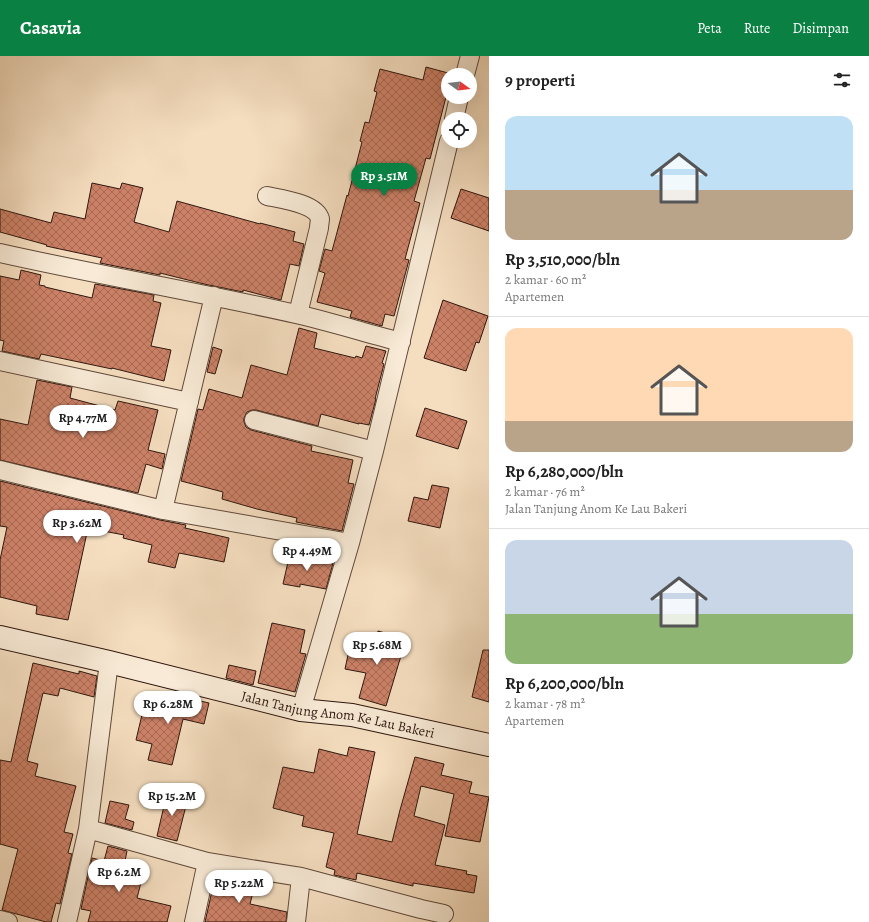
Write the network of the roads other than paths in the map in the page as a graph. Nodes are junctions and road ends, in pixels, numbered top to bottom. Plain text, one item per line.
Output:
1 (470, 56) edge
2 (467, 68) edge
3 (447, 148) edge
4 (267, 196) dead end
5 (0, 253) edge
6 (214, 296) junction
7 (298, 314) junction
8 (401, 342) junction
9 (0, 361) edge
10 (189, 402) junction
11 (254, 420) dead end
12 (374, 451) junction
13 (0, 470) edge
14 (163, 510) junction
15 (350, 542) junction
16 (0, 637) edge
17 (109, 662) junction
18 (301, 710) junction
19 (489, 745) edge
20 (88, 829) junction
21 (207, 862) junction
22 (301, 877) junction
23 (444, 914) dead end
24 (420, 916) edge
25 (0, 920) edge
26 (8, 922) edge
27 (67, 922) edge
28 (194, 922) edge
29 (296, 922) edge

1 - 2 street
3 - 8 street
4 - 7 street
5 - 6 street
6 - 7 street
6 - 10 street
7 - 8 street
8 - 12 street
9 - 10 street
10 - 14 street
11 - 12 street
12 - 15 street
13 - 14 street
14 - 15 street
15 - 18 street
16 - 17 main road, Jalan Tanjung Anom Ke Lau Bakeri
17 - 18 main road, Jalan Tanjung Anom Ke Lau Bakeri
17 - 20 street
18 - 19 main road, Jalan Tanjung Anom Ke Lau Bakeri
20 - 21 street
20 - 27 street
21 - 22 street
21 - 28 street
22 - 24 street
22 - 29 street
23 - 24 street
25 - 26 street

